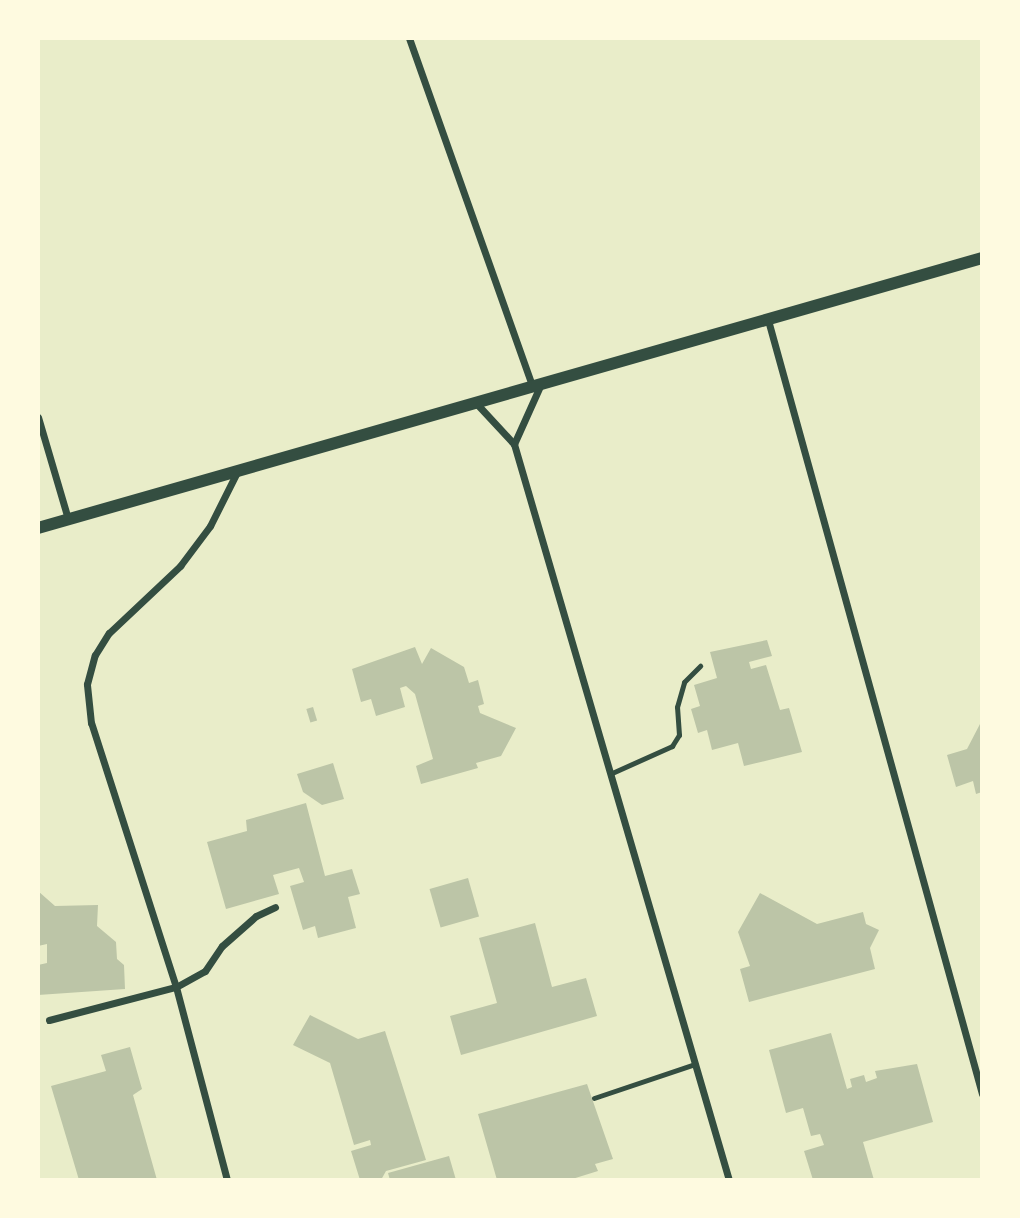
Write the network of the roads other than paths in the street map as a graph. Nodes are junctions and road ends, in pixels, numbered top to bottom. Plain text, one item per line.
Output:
1 (409, 38) edge
2 (982, 258) edge
3 (768, 320) junction
4 (537, 384) junction
5 (475, 402) junction
6 (38, 417) edge
7 (514, 444) junction
8 (237, 472) junction
9 (68, 519) junction
10 (38, 528) edge
11 (700, 666) dead end
12 (612, 773) junction
13 (275, 907) dead end
14 (176, 987) junction
15 (49, 1020) dead end
16 (695, 1064) junction
17 (982, 1094) edge
18 (594, 1098) dead end
19 (227, 1180) edge
20 (729, 1180) edge

1 - 4 street
2 - 3 street
3 - 4 street
3 - 17 street
4 - 5 street
4 - 7 street
5 - 7 street
5 - 8 street
6 - 9 street
7 - 12 street
8 - 9 street
8 - 14 street
9 - 10 street
11 - 12 lane
12 - 16 street
13 - 14 street
14 - 15 street
14 - 19 street
16 - 18 lane
16 - 20 street

